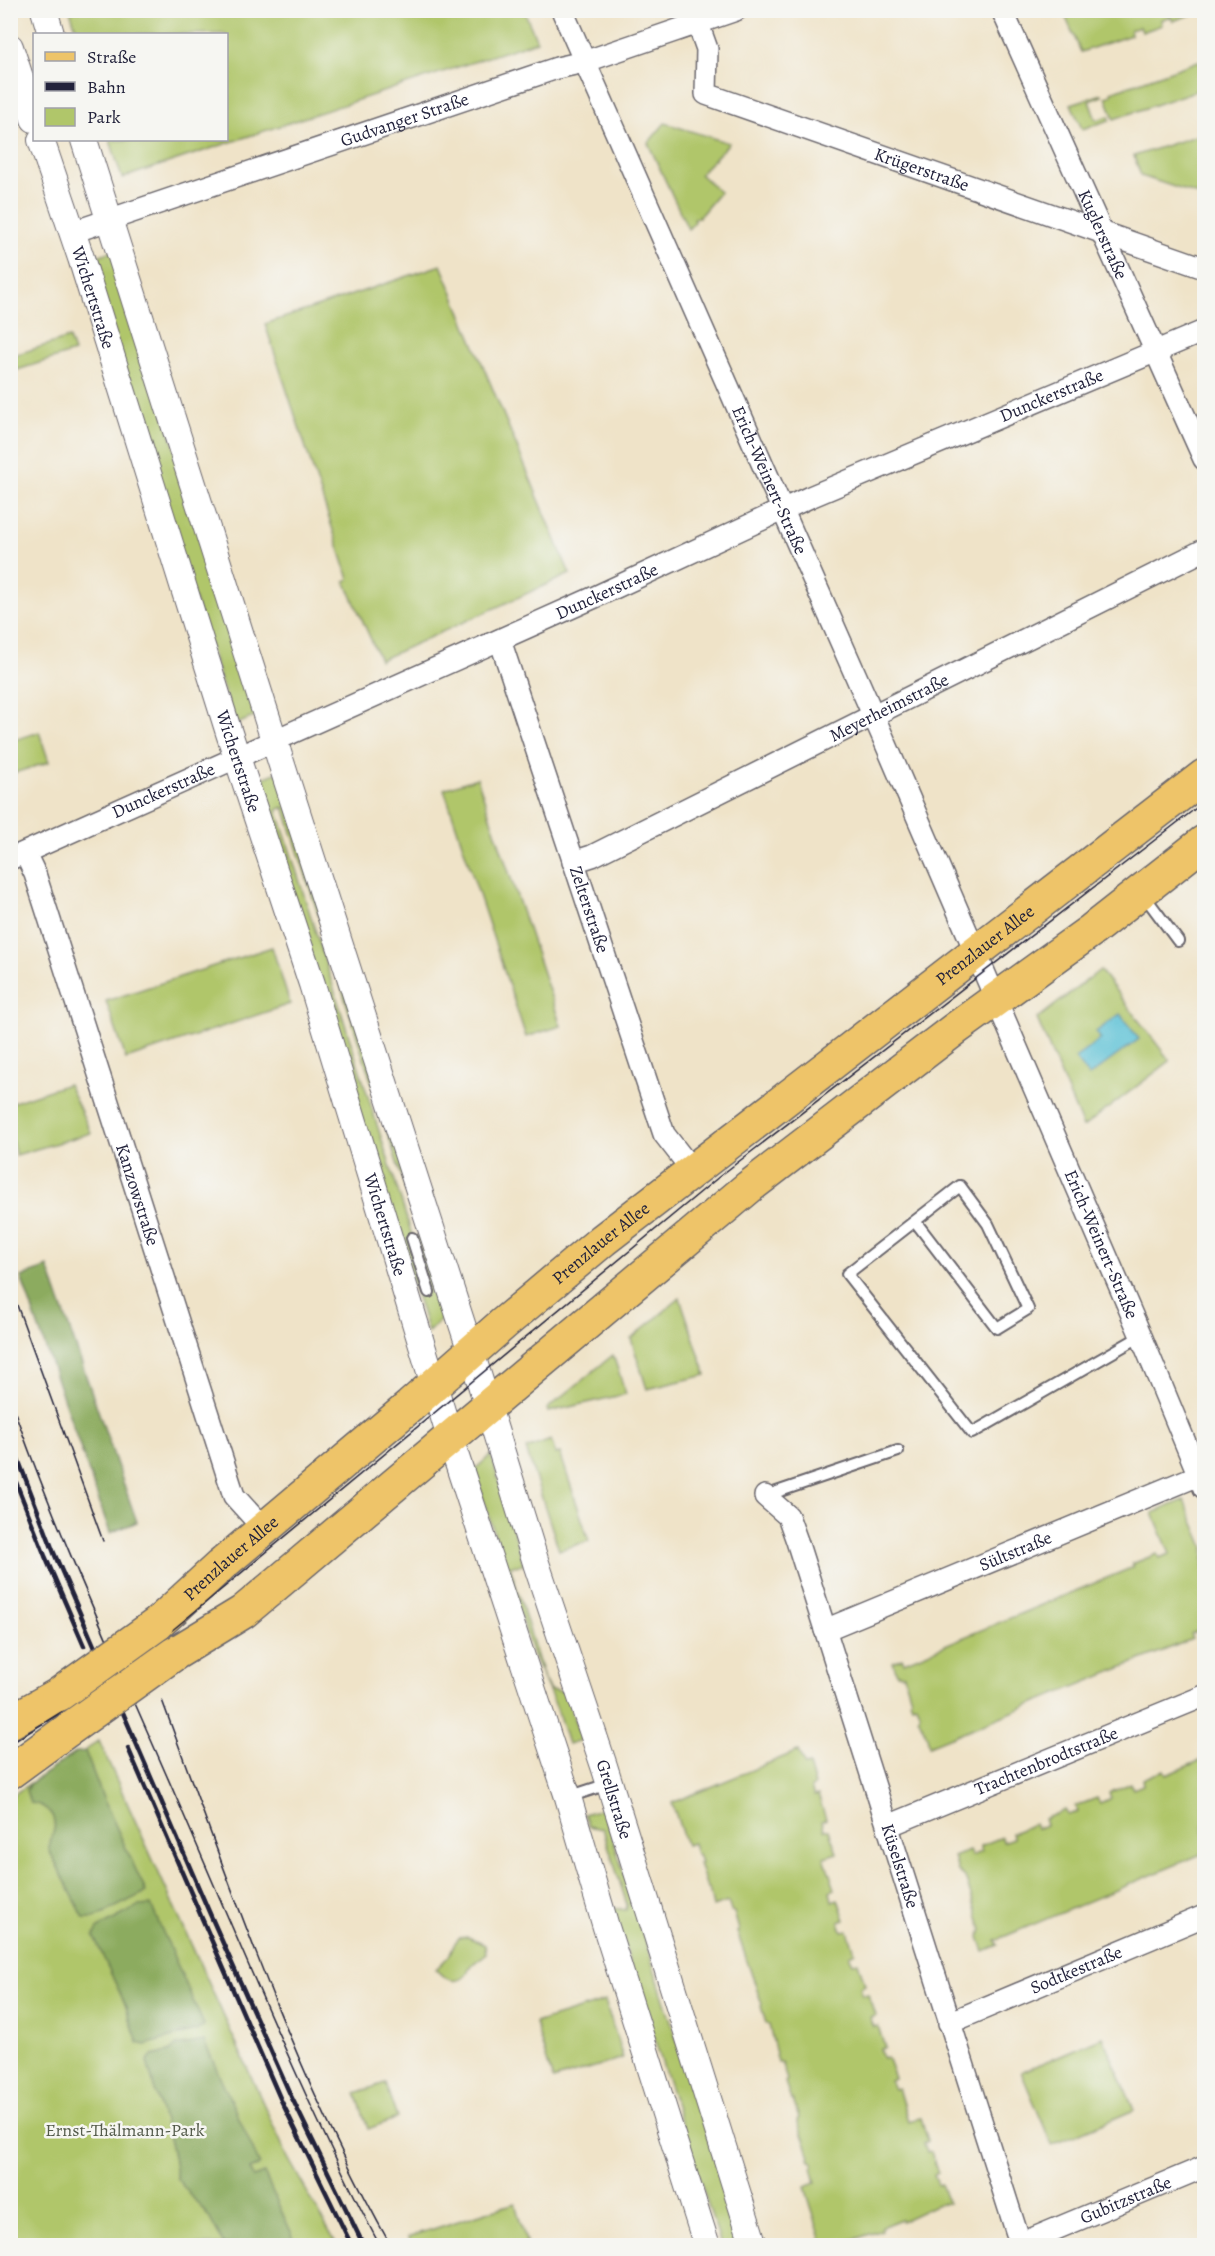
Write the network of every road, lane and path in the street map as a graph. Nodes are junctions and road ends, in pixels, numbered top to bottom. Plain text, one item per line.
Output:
1 (44, 10) edge
2 (561, 10) edge
3 (736, 10) edge
4 (1002, 10) edge
5 (698, 24) junction
6 (51, 33) edge
7 (10, 46) edge
8 (584, 62) junction
9 (33, 116) edge
10 (41, 141) edge
11 (84, 141) edge
12 (110, 219) junction
13 (73, 232) junction
14 (1103, 232) junction
15 (1204, 268) edge
16 (1204, 331) edge
17 (1155, 352) junction
18 (1204, 459) edge
19 (783, 510) junction
20 (1204, 550) edge
21 (500, 640) junction
22 (874, 716) junction
23 (275, 741) junction
24 (237, 759) junction
25 (1204, 776) edge
26 (1204, 842) edge
27 (18, 856) edge
28 (573, 862) junction
29 (1141, 892) junction
30 (1178, 941) dead end
31 (975, 952) junction
32 (995, 1000) junction
33 (692, 1170) junction
34 (915, 1221) junction
35 (412, 1238) dead end
36 (429, 1292) dead end
37 (1141, 1336) junction
38 (471, 1352) junction
39 (434, 1385) junction
40 (488, 1406) junction
41 (450, 1438) junction
42 (898, 1451) dead end
43 (1202, 1479) edge
44 (765, 1496) joint
45 (263, 1528) junction
46 (825, 1630) junction
47 (1204, 1696) edge
48 (10, 1722) edge
49 (10, 1772) edge
50 (608, 1784) junction
51 (568, 1797) junction
52 (888, 1826) junction
53 (1204, 1916) edge
54 (949, 2023) junction
55 (1204, 2167) edge
56 (1017, 2245) edge
57 (707, 2246) edge
58 (754, 2246) edge

1 - 6 street
2 - 8 street, Erich-Weinert-Straße
3 - 5 street, Gudvanger Straße
4 - 14 street, Kuglerstraße
5 - 8 street, Gudvanger Straße
5 - 14 street, Krügerstraße
7 - 9 street
8 - 12 street, Gudvanger Straße
8 - 19 street, Erich-Weinert-Straße
10 - 13 street, Wichertstraße
11 - 12 street
12 - 13 street, Gudvanger Straße
12 - 23 street
13 - 24 street, Wichertstraße
14 - 15 street, Krügerstraße
14 - 17 street, Kuglerstraße
16 - 17 street, Dunckerstraße
17 - 18 street, Kuglerstraße
17 - 19 street, Dunckerstraße
19 - 21 street, Dunckerstraße
19 - 22 street, Erich-Weinert-Straße
20 - 22 street, Meyerheimstraße
21 - 23 street, Dunckerstraße
21 - 28 street, Zelterstraße
22 - 28 street, Meyerheimstraße
22 - 31 street, Erich-Weinert-Straße
23 - 24 street, Dunckerstraße
23 - 38 street
24 - 27 street, Dunckerstraße
24 - 39 street, Wichertstraße
25 - 31 main road, Prenzlauer Allee
26 - 29 main road
27 - 45 street, Kanzowstraße
28 - 33 street, Zelterstraße
29 - 30 lane
29 - 32 main road
31 - 32 street, Erich-Weinert-Straße
31 - 33 main road, Prenzlauer Allee
32 - 37 street, Erich-Weinert-Straße
32 - 40 main road
33 - 38 main road, Prenzlauer Allee
34 - 34 lane
34 - 37 lane
35 - 36 lane
37 - 43 street, Erich-Weinert-Straße
38 - 39 main road, Prenzlauer Allee
38 - 40 street, Grellstraße
39 - 41 street
39 - 45 main road, Prenzlauer Allee
40 - 41 main road
40 - 50 street, Grellstraße
41 - 49 main road, bridge
41 - 51 street
42 - 44 lane
43 - 46 street, Sültstraße
44 - 46 street, Küselstraße
45 - 48 main road, Prenzlauer Allee, bridge
46 - 52 street, Küselstraße
47 - 52 street, Trachtenbrodtstraße
50 - 51 lane
50 - 58 street, Grellstraße
51 - 57 street
52 - 54 street, Küselstraße
53 - 54 street, Sodtkestraße
54 - 56 street, Küselstraße
55 - 56 street, Gubitzstraße

